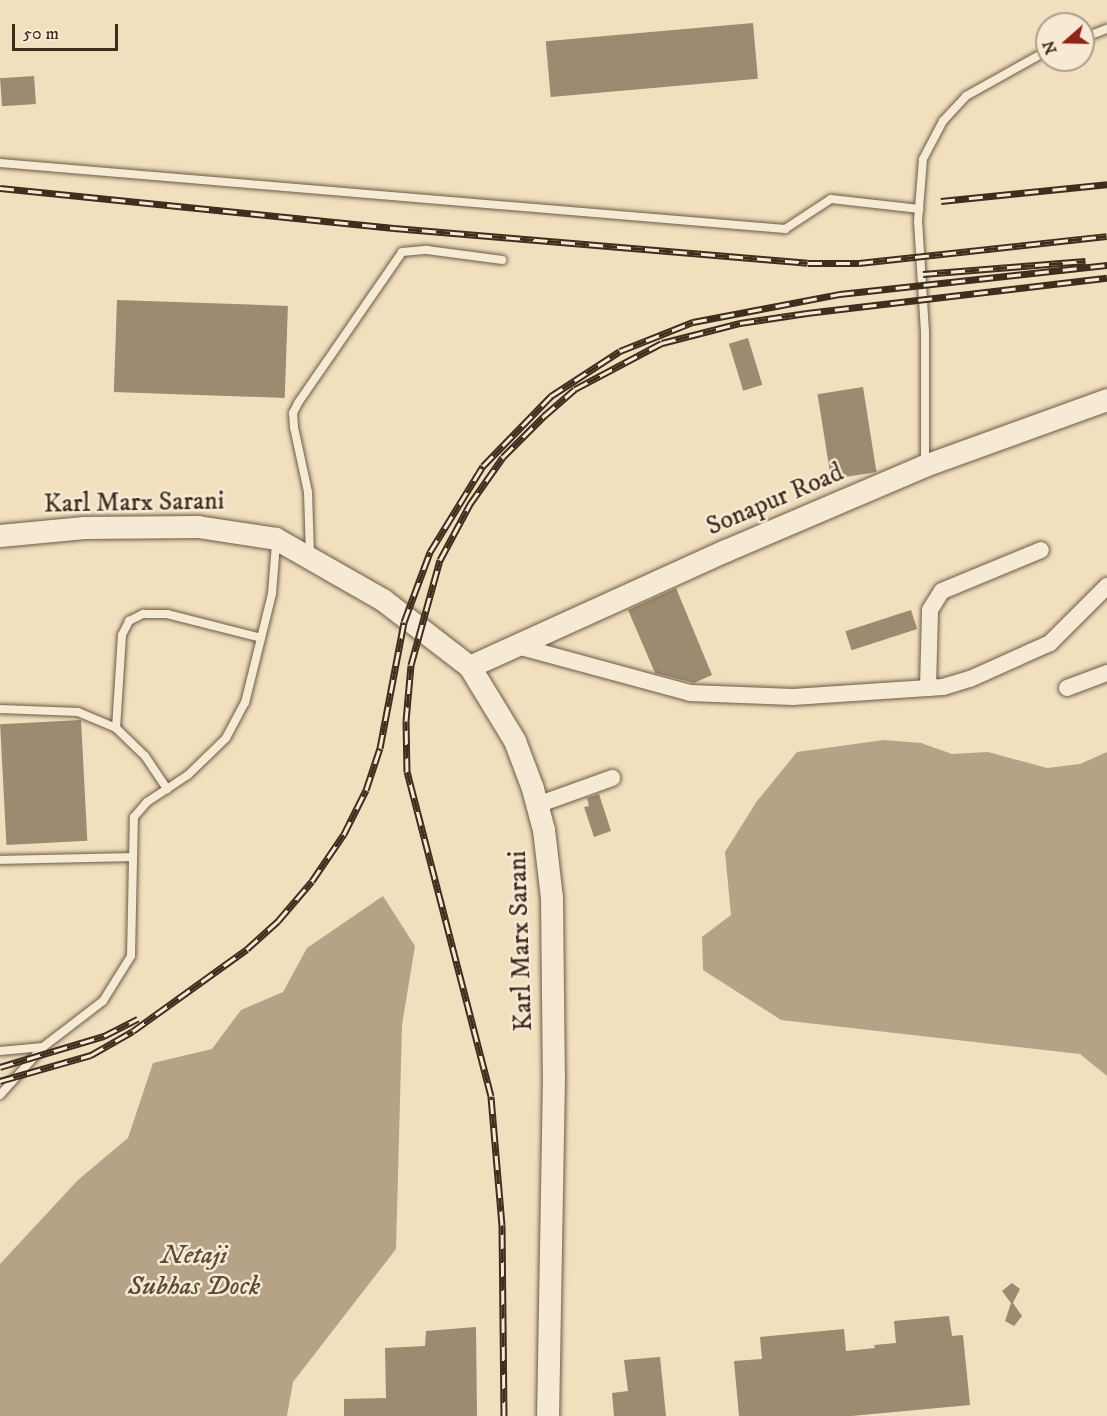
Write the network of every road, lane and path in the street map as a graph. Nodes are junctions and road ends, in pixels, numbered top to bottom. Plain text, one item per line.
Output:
1 (1035, 58) edge
2 (0, 162) edge
3 (919, 209) junction
4 (502, 260) dead end
5 (1107, 400) edge
6 (925, 466) junction
7 (0, 536) edge
8 (276, 539) junction
9 (1041, 550) dead end
10 (310, 558) junction
11 (1107, 586) edge
12 (261, 638) junction
13 (521, 646) junction
14 (470, 667) junction
15 (1107, 673) edge
16 (928, 688) junction
17 (1067, 688) dead end
18 (0, 709) edge
19 (116, 728) junction
20 (612, 778) dead end
21 (167, 789) junction
22 (537, 805) junction
23 (132, 857) junction
24 (0, 861) edge
25 (43, 1047) junction
26 (0, 1051) edge
27 (0, 1095) edge
28 (548, 1416) edge

1 - 3 lane
2 - 3 lane
3 - 6 lane
4 - 10 lane
5 - 6 main road, Sonapur Road
6 - 13 main road, Sonapur Road
7 - 8 main road, Karl Marx Sarani
8 - 10 main road, Karl Marx Sarani
8 - 12 lane
9 - 16 street
10 - 14 main road, Karl Marx Sarani
11 - 16 street
12 - 19 lane
12 - 21 lane
13 - 14 main road, Sonapur Road
13 - 16 street
14 - 22 main road, Karl Marx Sarani
15 - 17 street
18 - 19 lane
19 - 21 lane
20 - 22 street
21 - 23 lane
22 - 28 main road, Karl Marx Sarani
23 - 24 lane
23 - 25 lane
25 - 26 lane
25 - 27 lane

